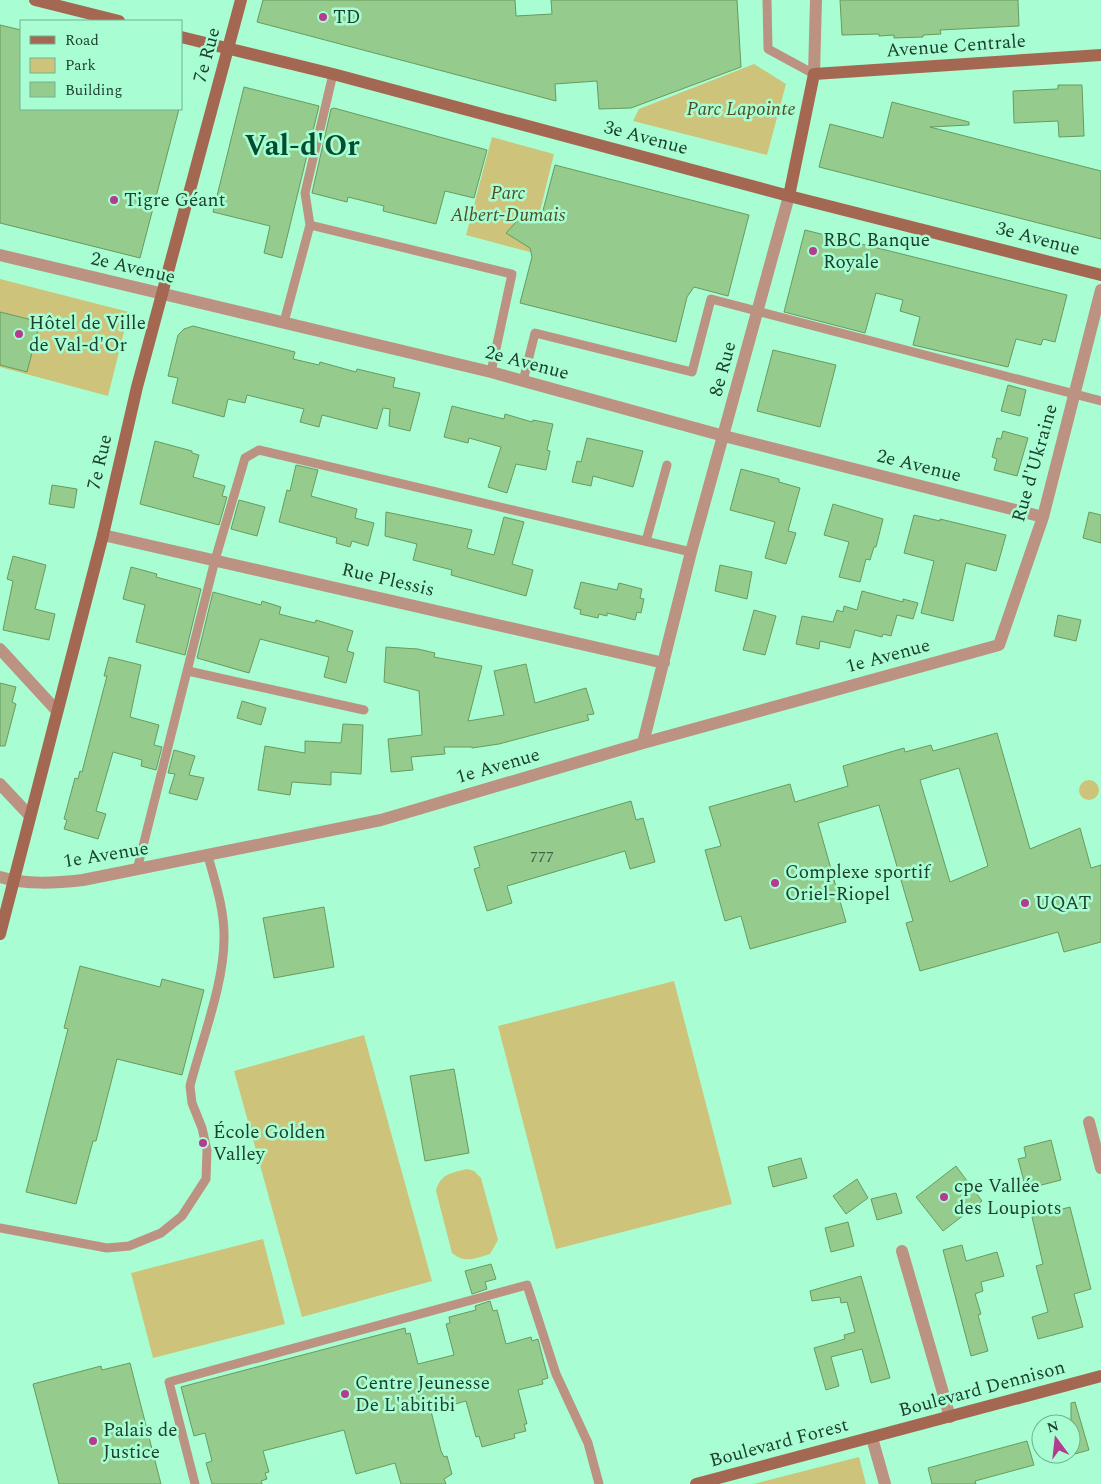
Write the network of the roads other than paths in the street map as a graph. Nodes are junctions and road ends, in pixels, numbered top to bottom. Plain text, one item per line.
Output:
1 (35, 0) edge
2 (241, 0) edge
3 (767, 0) edge
4 (816, 0) edge
5 (115, 20) edge
6 (182, 37) edge
7 (229, 49) junction
8 (1101, 55) edge
9 (333, 74) junction
10 (814, 74) junction
11 (789, 196) junction
12 (310, 225) junction
13 (0, 255) edge
14 (1101, 275) edge
15 (1101, 290) edge
16 (162, 294) junction
17 (758, 310) junction
18 (284, 322) junction
19 (490, 372) junction
20 (522, 381) junction
21 (1074, 394) junction
22 (1101, 401) edge
23 (724, 436) junction
24 (667, 465) dead end
25 (1043, 516) junction
26 (103, 535) junction
27 (646, 541) junction
28 (691, 552) junction
29 (215, 560) junction
30 (999, 645) joint
31 (0, 649) edge
32 (664, 663) junction
33 (188, 671) junction
34 (364, 710) dead end
35 (57, 711) junction
36 (643, 743) junction
37 (0, 784) edge
38 (30, 816) junction
39 (208, 856) junction
40 (137, 870) junction
41 (0, 877) edge
42 (14, 881) junction
43 (0, 934) edge
44 (1089, 1122) dead end
45 (1101, 1168) edge
46 (0, 1228) edge
47 (902, 1251) dead end
48 (1101, 1376) edge
49 (950, 1417) junction
50 (872, 1438) junction
51 (195, 1484) edge
52 (600, 1484) edge
53 (696, 1484) edge
54 (885, 1484) edge

1 - 5 street
2 - 7 street, 7e Rue
3 - 10 lane
4 - 10 street, 8e Rue
6 - 7 street, 3e Avenue
7 - 9 street, 3e Avenue
7 - 16 street, 7e Rue
8 - 10 street, Avenue Centrale
9 - 11 street, 3e Avenue
9 - 12 lane
10 - 11 street, 8e Rue
11 - 14 street, 3e Avenue
11 - 17 street, 8e Rue
12 - 18 lane
12 - 19 lane
13 - 16 street, 2e Avenue
15 - 21 street, Rue d'Ukraine
16 - 18 street, 2e Avenue
16 - 26 street, 7e Rue
17 - 20 lane
17 - 21 lane
17 - 23 street, 8e Rue
18 - 19 street, 2e Avenue
19 - 20 street, 2e Avenue
20 - 23 street, 2e Avenue
21 - 22 lane
21 - 25 street, Rue d'Ukraine
23 - 25 street, 2e Avenue
23 - 28 street, 8e Rue
24 - 27 lane
25 - 30 street, Rue d'Ukraine
26 - 29 street, Rue Plessis
26 - 35 street, 7e Rue
27 - 28 lane
27 - 29 lane
28 - 32 street, 8e Rue
29 - 32 street, Rue Plessis
29 - 33 lane
30 - 36 street, 1e Avenue
31 - 35 street
32 - 36 street, 8e Rue
33 - 34 lane
33 - 40 lane
35 - 38 street, 7e Rue
36 - 39 street, 1e Avenue
37 - 38 street
38 - 42 street, 7e Rue
39 - 40 street, 1e Avenue
39 - 46 lane
40 - 42 street, 1e Avenue
41 - 42 street, 1e Avenue
42 - 43 street, 7e Rue
44 - 45 street
47 - 49 street
48 - 49 street, Boulevard Dennison
49 - 50 street, Boulevard Dennison
50 - 53 street, Boulevard Forest
50 - 54 street
51 - 52 lane

